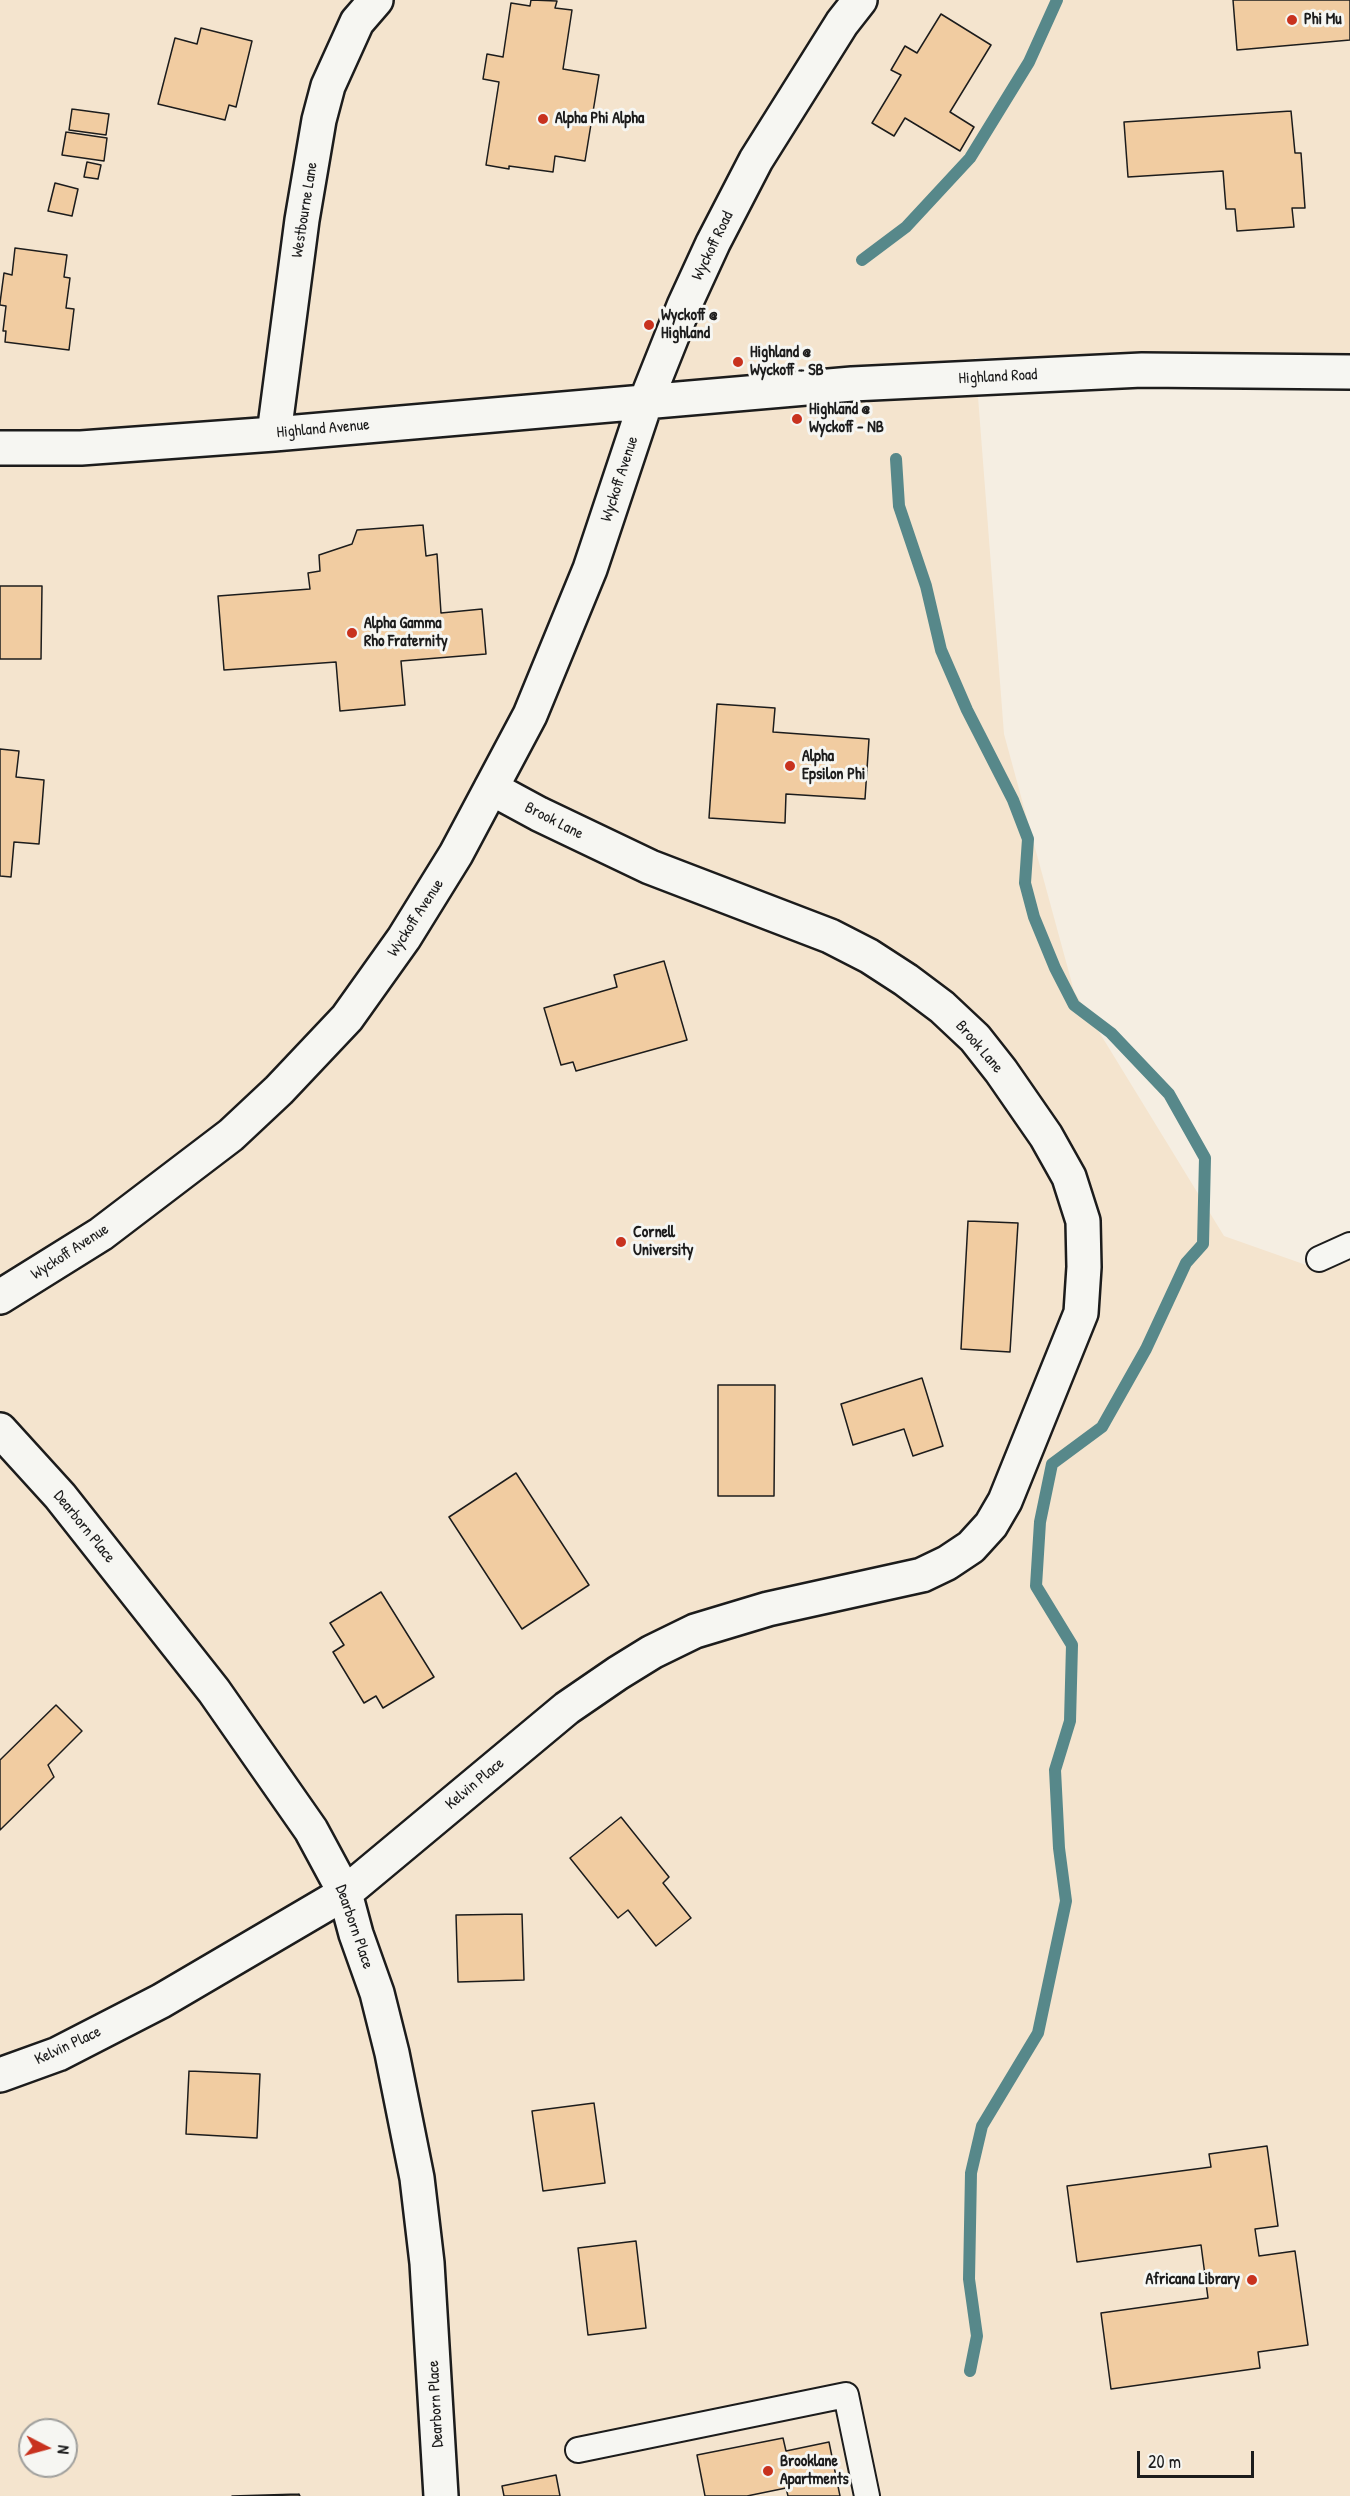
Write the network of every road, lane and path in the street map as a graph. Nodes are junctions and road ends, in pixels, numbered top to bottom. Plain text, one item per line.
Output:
1 (376, 0) edge
2 (860, 0) edge
3 (1350, 372) edge
4 (646, 401) junction
5 (274, 434) junction
6 (0, 448) edge
7 (491, 788) junction
8 (1350, 1245) edge
9 (1318, 1259) dead end
10 (0, 1297) edge
11 (0, 1430) edge
12 (972, 1547) joint
13 (345, 1893) junction
14 (0, 2075) edge
15 (578, 2450) dead end
16 (441, 2496) edge
17 (867, 2496) edge

1 - 5 street, Westbourne Lane
2 - 4 street, Wyckoff Road
3 - 4 street, Highland Road
4 - 5 street, Highland Avenue
4 - 7 street, Wyckoff Avenue
5 - 6 street, Highland Avenue
7 - 10 street, Wyckoff Avenue
7 - 12 street, Brook Lane
8 - 9 lane
11 - 13 street, Dearborn Place
12 - 13 street, Kelvin Place
13 - 14 street, Kelvin Place
13 - 16 street, Dearborn Place
15 - 17 lane

